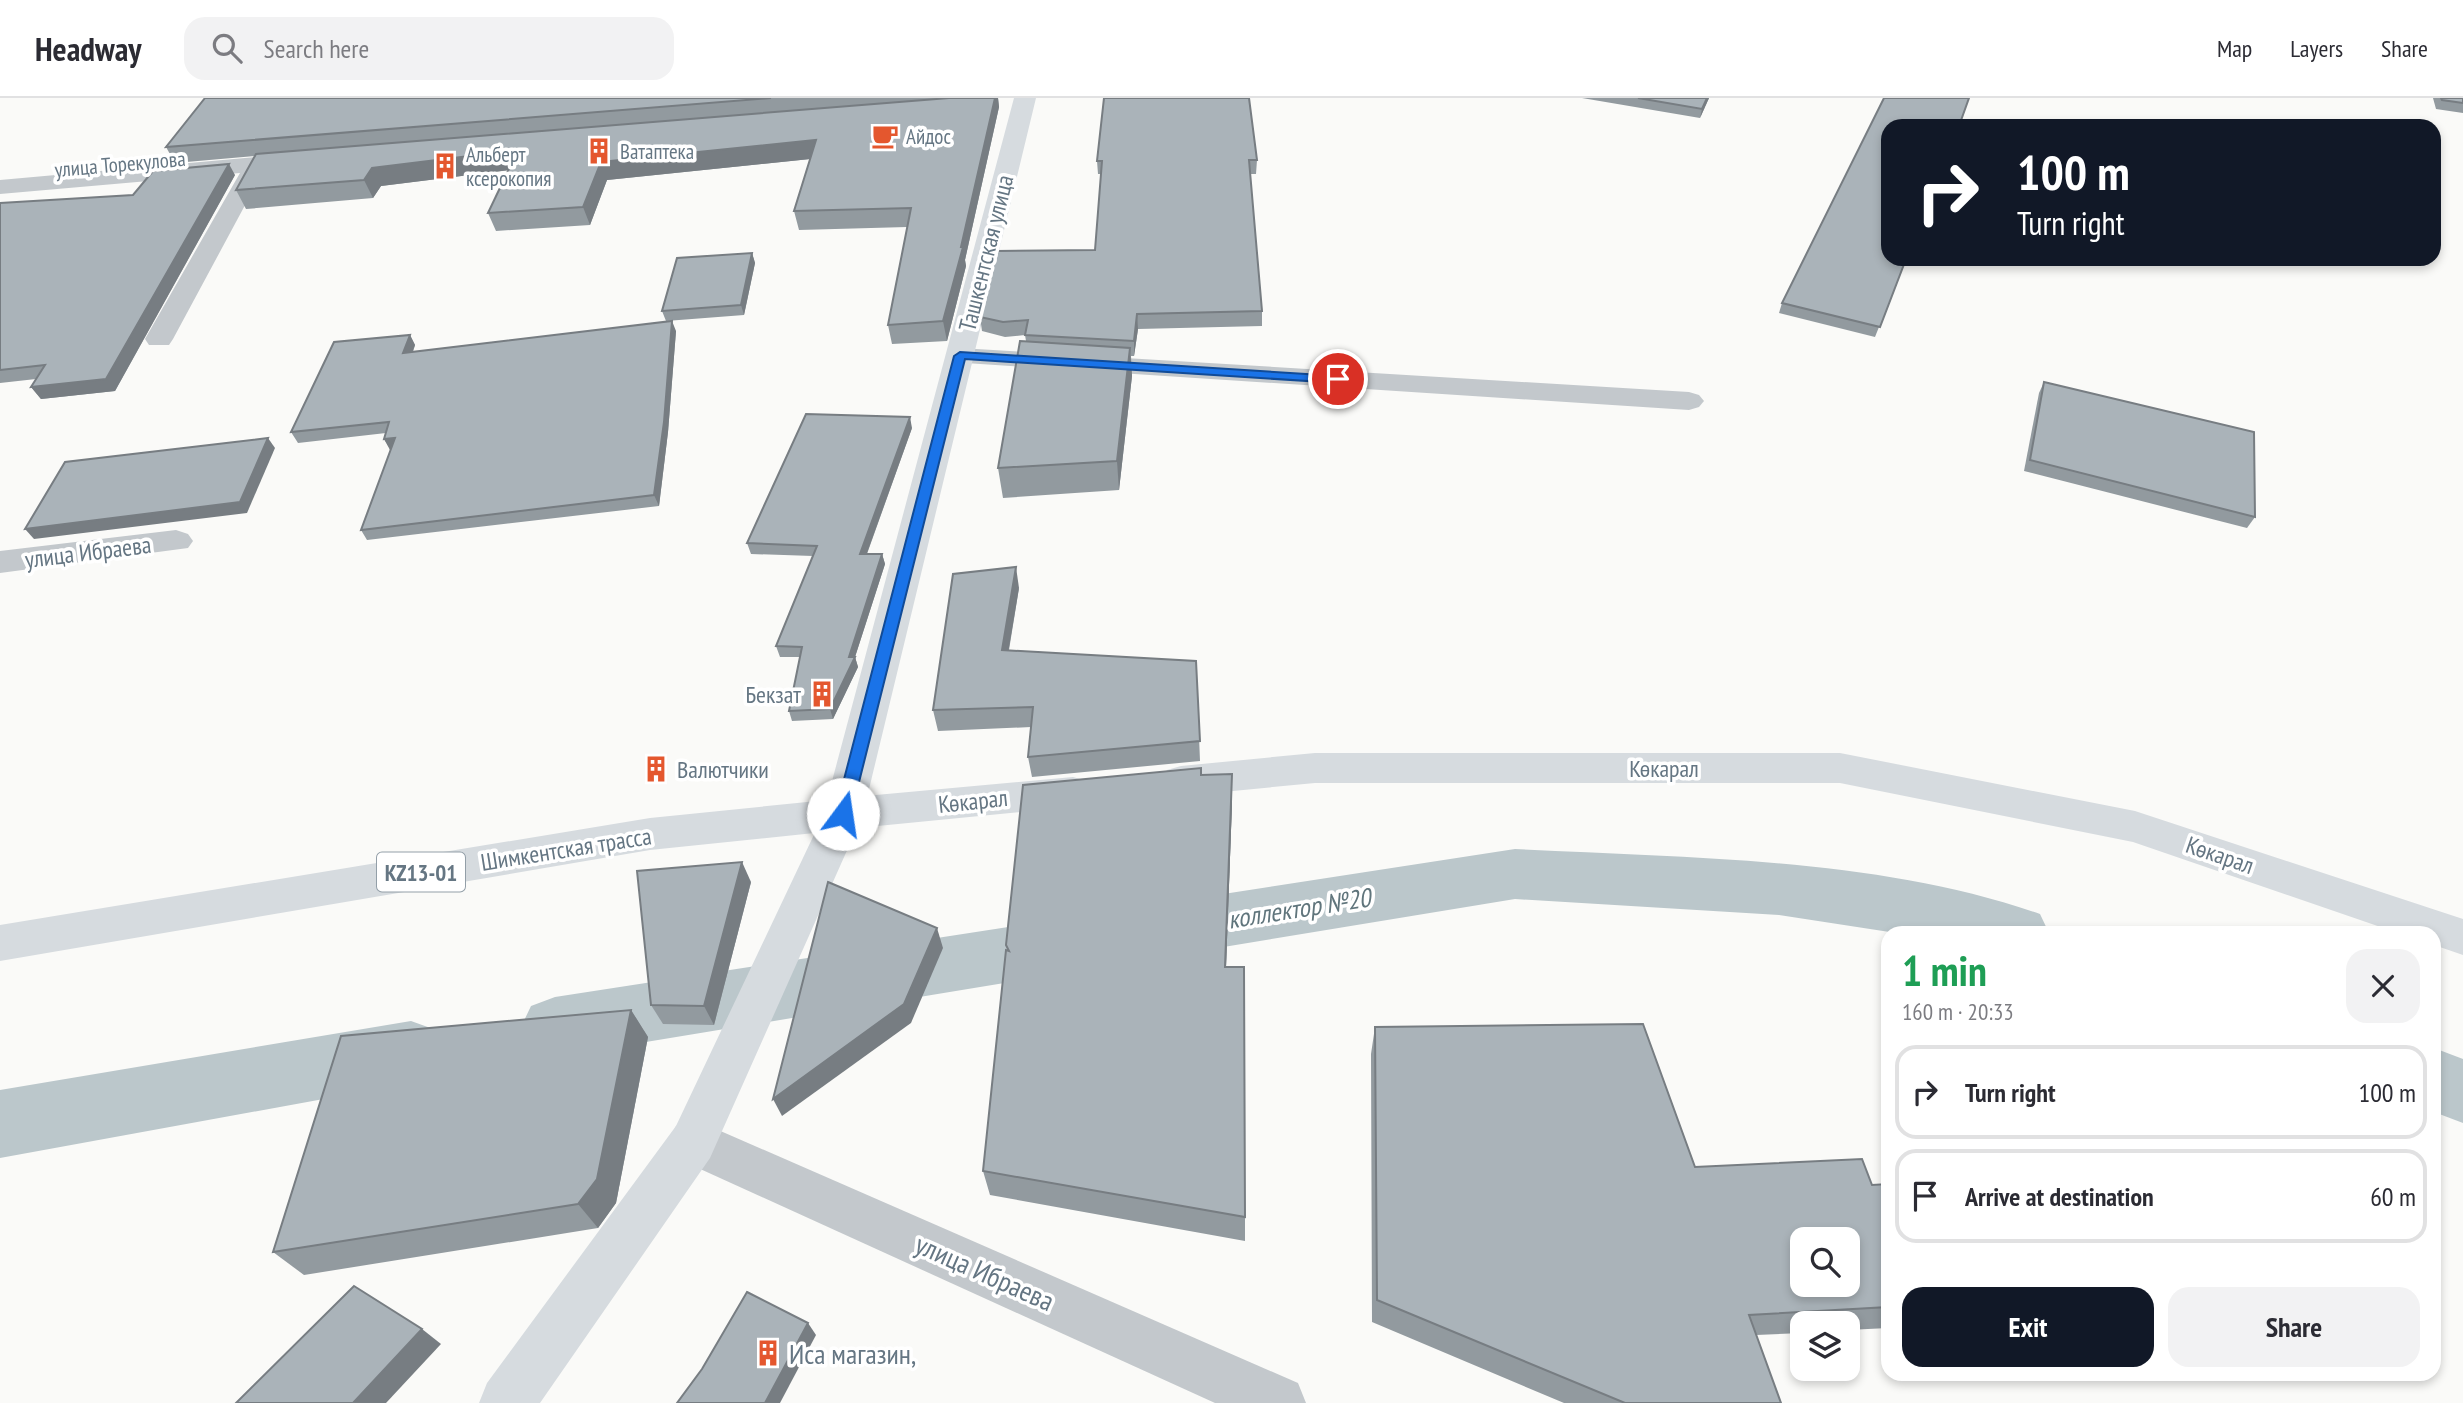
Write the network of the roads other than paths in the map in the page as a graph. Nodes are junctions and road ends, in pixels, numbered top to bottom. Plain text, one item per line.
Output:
1 (1026, 98) edge
2 (256, 164) junction
3 (0, 174) edge
4 (0, 187) edge
5 (159, 340) dead end
6 (960, 356) junction
7 (1689, 401) dead end
8 (176, 541) dead end
9 (0, 562) edge
10 (1149, 784) edge
11 (1107, 788) edge
12 (843, 814) junction
13 (2430, 926) edge
14 (2441, 930) edge
15 (2463, 937) edge
16 (0, 943) edge
17 (693, 1142) junction
18 (507, 1403) edge
19 (1278, 1403) edge

1 - 6 main road, Ташкентская улица
2 - 3 street, улица Торекулова
2 - 4 street, улица Торекулова
2 - 5 street
6 - 7 street
6 - 12 main road, Ташкентская улица
8 - 9 street, улица Ибраева
10 - 13 main road, Көкарал
11 - 12 main road, Көкарал
12 - 16 main road, Шимкентская трасса / KZ13-01
12 - 17 main road, Ташкентская улица
14 - 15 main road, Көкарал
17 - 18 main road, Ташкентская улица
17 - 19 street, улица Ибраева

